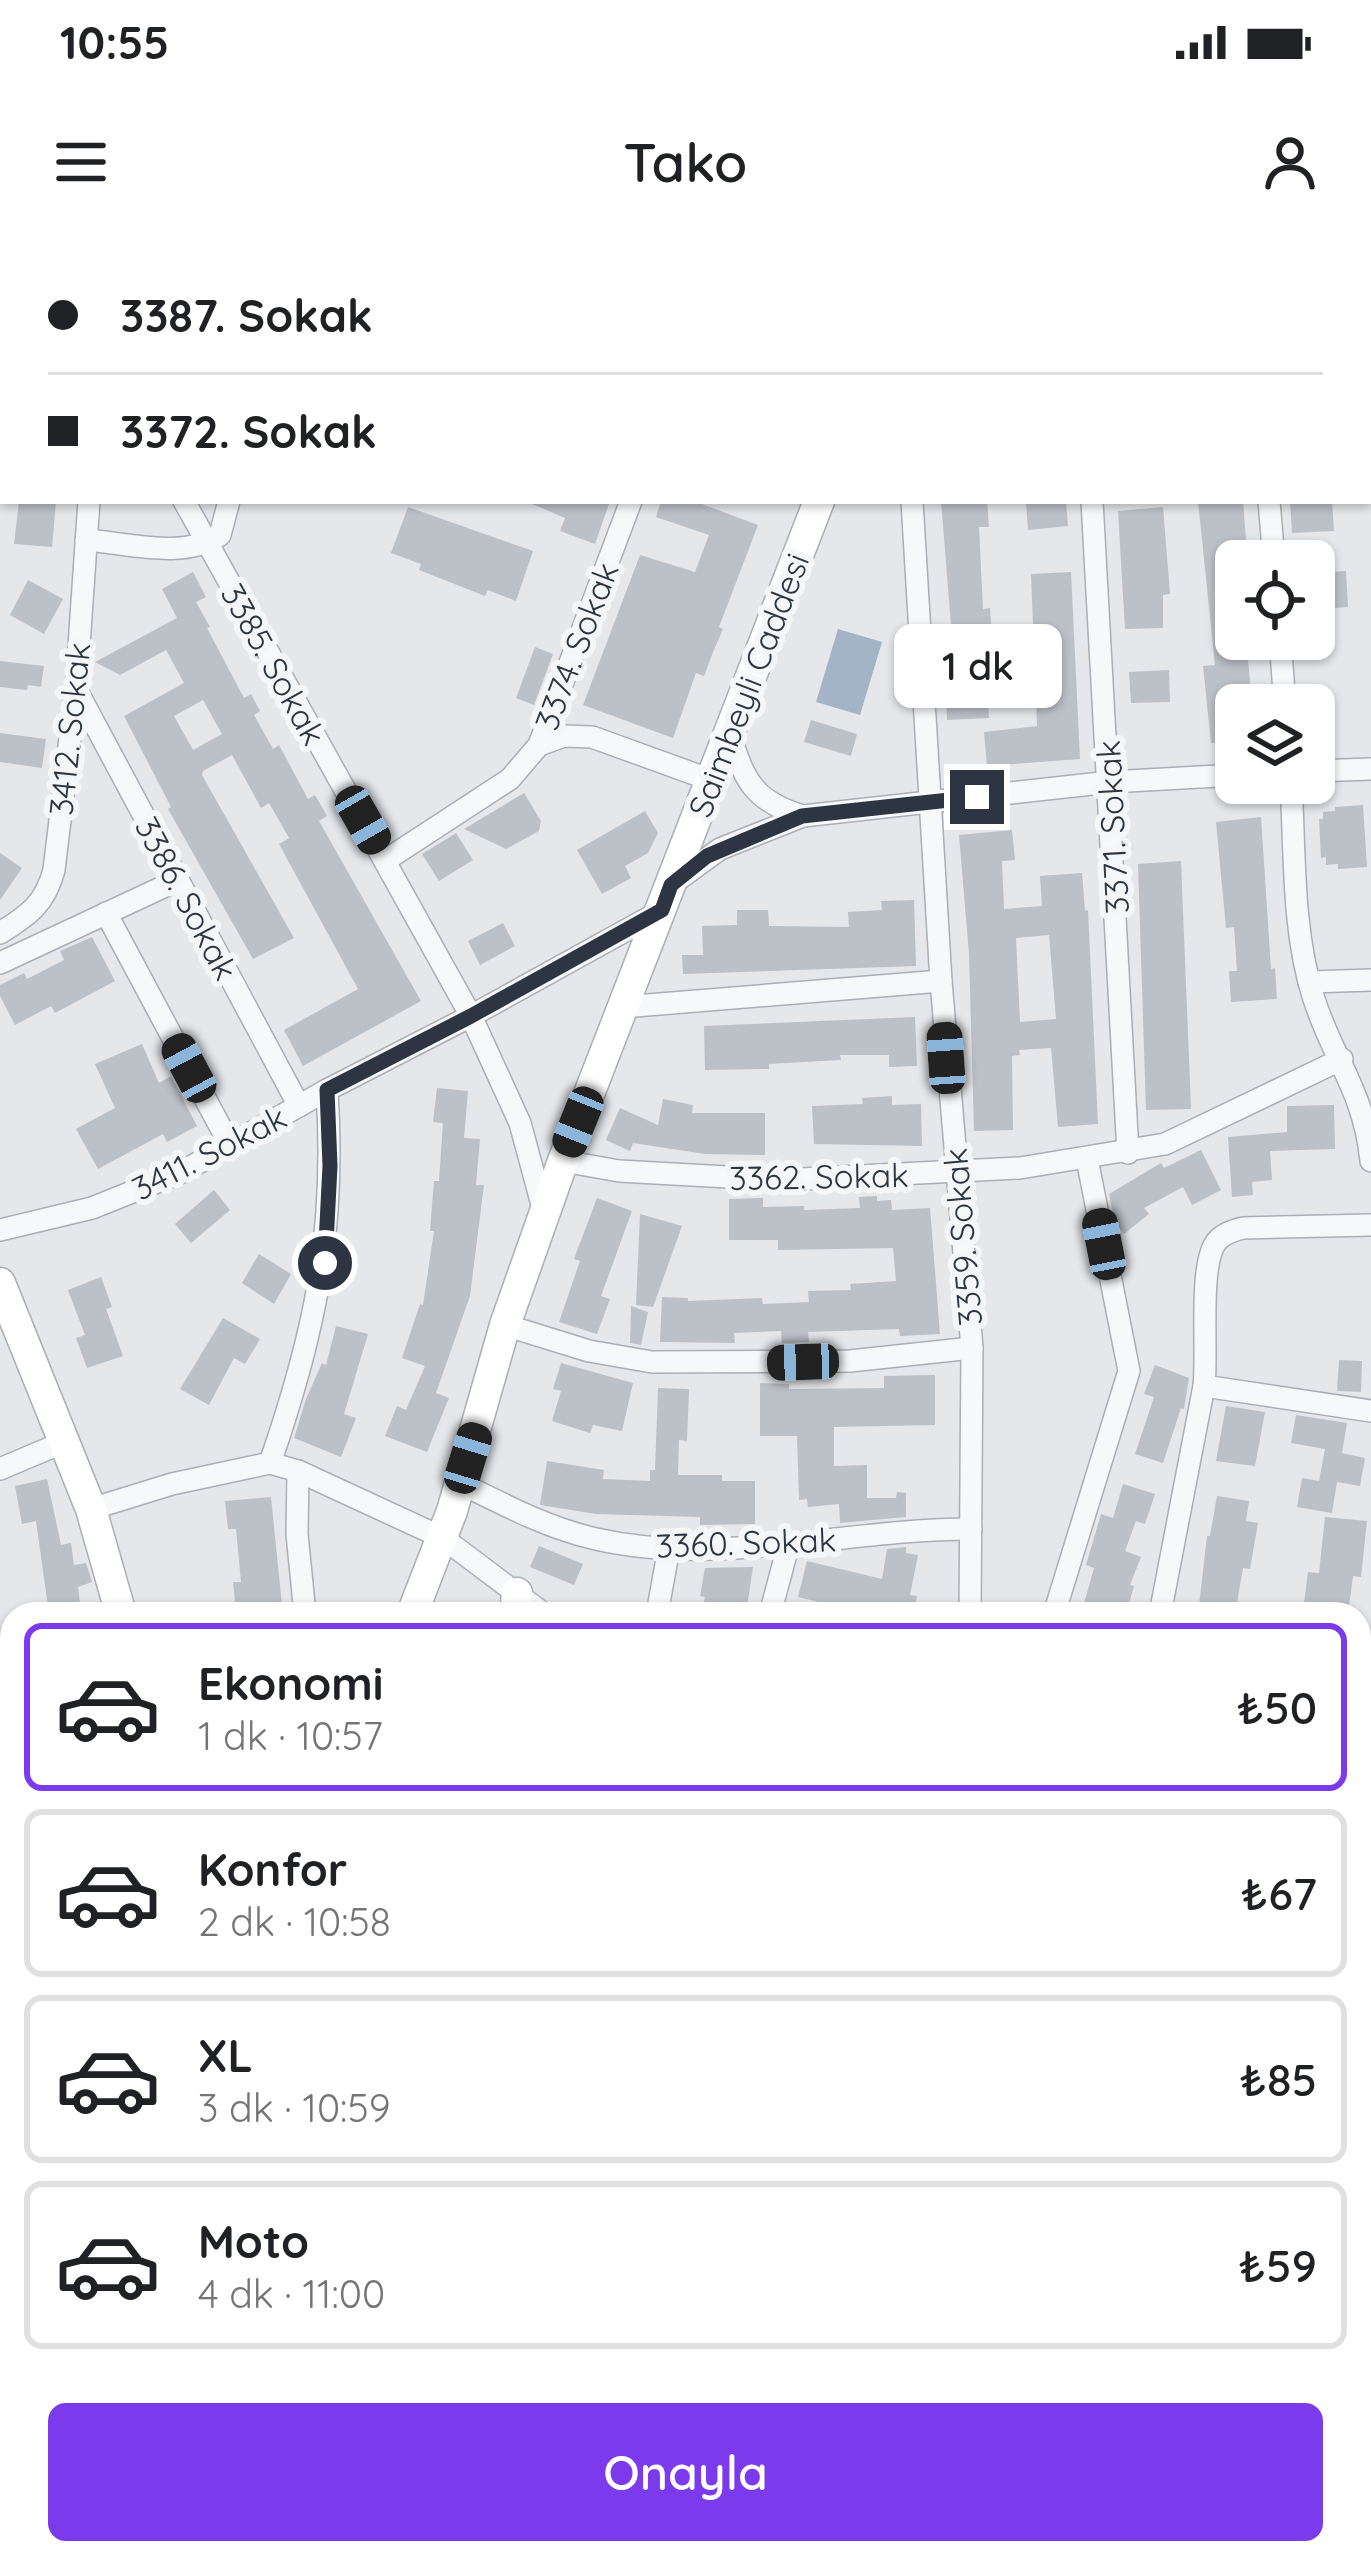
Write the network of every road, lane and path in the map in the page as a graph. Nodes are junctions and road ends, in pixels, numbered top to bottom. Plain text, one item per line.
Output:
1 (88, 504) edge
2 (186, 504) edge
3 (228, 504) edge
4 (630, 504) edge
5 (818, 504) edge
6 (912, 504) edge
7 (1092, 504) edge
8 (1270, 504) edge
9 (86, 540) junction
10 (1273, 540) edge
11 (207, 545) junction
12 (76, 689) junction
13 (730, 732) junction
14 (538, 745) junction
15 (1371, 769) edge
16 (1335, 770) edge
17 (1215, 776) edge
18 (711, 780) junction
19 (1110, 782) junction
20 (932, 802) junction
21 (1293, 804) edge
22 (802, 816) junction
23 (386, 860) junction
24 (178, 880) junction
25 (666, 898) junction
26 (106, 913) junction
27 (0, 933) edge
28 (0, 963) edge
29 (1371, 980) edge
30 (940, 981) junction
31 (1309, 982) junction
32 (623, 1007) junction
33 (471, 1016) junction
34 (1342, 1059) junction
35 (327, 1090) junction
36 (299, 1106) junction
37 (230, 1145) junction
38 (1128, 1153) junction
39 (1087, 1159) junction
40 (563, 1161) junction
41 (1371, 1161) edge
42 (956, 1172) junction
43 (545, 1216) junction
44 (1371, 1225) edge
45 (0, 1230) edge
46 (0, 1283) edge
47 (506, 1325) junction
48 (971, 1348) junction
49 (1204, 1386) junction
50 (1371, 1411) edge
51 (64, 1442) junction
52 (270, 1463) junction
53 (0, 1469) edge
54 (298, 1472) junction
55 (460, 1483) junction
56 (92, 1510) junction
57 (971, 1529) junction
58 (443, 1538) junction
59 (789, 1543) junction
60 (669, 1548) junction
61 (118, 1602) edge
62 (303, 1602) edge
63 (417, 1602) edge
64 (514, 1602) edge
65 (659, 1602) edge
66 (773, 1602) edge
67 (970, 1602) edge
68 (1058, 1602) edge
69 (1162, 1602) edge

1 - 9 street, 3412. Sokak
2 - 11 street, 3385. Sokak
3 - 11 street
4 - 14 street, 3374. Sokak
5 - 13 main road, Saimbeyli Caddesi
6 - 20 street, 3359. Sokak
7 - 19 street, 3371. Sokak
8 - 10 street
9 - 11 street
9 - 12 street, 3412. Sokak
11 - 23 street, 3385. Sokak
12 - 24 street, 3386. Sokak
12 - 27 street, 3412. Sokak
13 - 18 main road, Saimbeyli Caddesi
13 - 22 street
14 - 18 street
14 - 23 street, 3374. Sokak
15 - 16 street
17 - 19 street, 3411. Sokak
18 - 25 main road, Saimbeyli Caddesi
19 - 20 street, 3411. Sokak
19 - 38 street, 3371. Sokak
20 - 22 street, 3411. Sokak
20 - 30 street, 3359. Sokak
21 - 31 street
22 - 25 street, 3411. Sokak
23 - 33 street, 3385. Sokak
24 - 26 street
24 - 36 street, 3386. Sokak
25 - 32 main road, Saimbeyli Caddesi
25 - 33 street, 3411. Sokak
26 - 28 street
26 - 37 street
29 - 31 street
30 - 32 street
30 - 42 street, 3359. Sokak
31 - 34 street
32 - 40 main road, Saimbeyli Caddesi
33 - 35 street, 3411. Sokak
33 - 43 street, 3385. Sokak
34 - 38 street, 3362. Sokak
34 - 41 street
35 - 36 street, 3411. Sokak
35 - 52 street
36 - 37 street, 3411. Sokak
37 - 45 street, 3411. Sokak
38 - 39 street, 3362. Sokak
39 - 42 street, 3362. Sokak
39 - 68 street
40 - 42 street, 3362. Sokak
40 - 43 main road, Saimbeyli Caddesi
42 - 48 street, 3359. Sokak
43 - 47 main road, Saimbeyli Caddesi
44 - 49 street
46 - 51 main road
47 - 48 street
47 - 55 main road, Saimbeyli Caddesi
48 - 57 street, 3359. Sokak
49 - 50 street
49 - 69 street
51 - 53 street
51 - 56 main road
52 - 54 street
52 - 56 street
54 - 58 street
54 - 62 street
55 - 58 main road, Saimbeyli Caddesi
55 - 60 street, 3360. Sokak
56 - 61 main road
57 - 59 street, 3360. Sokak
57 - 67 street, 3359. Sokak
58 - 63 main road, Saimbeyli Caddesi
58 - 64 street
59 - 60 street, 3360. Sokak
59 - 66 street
60 - 65 street

